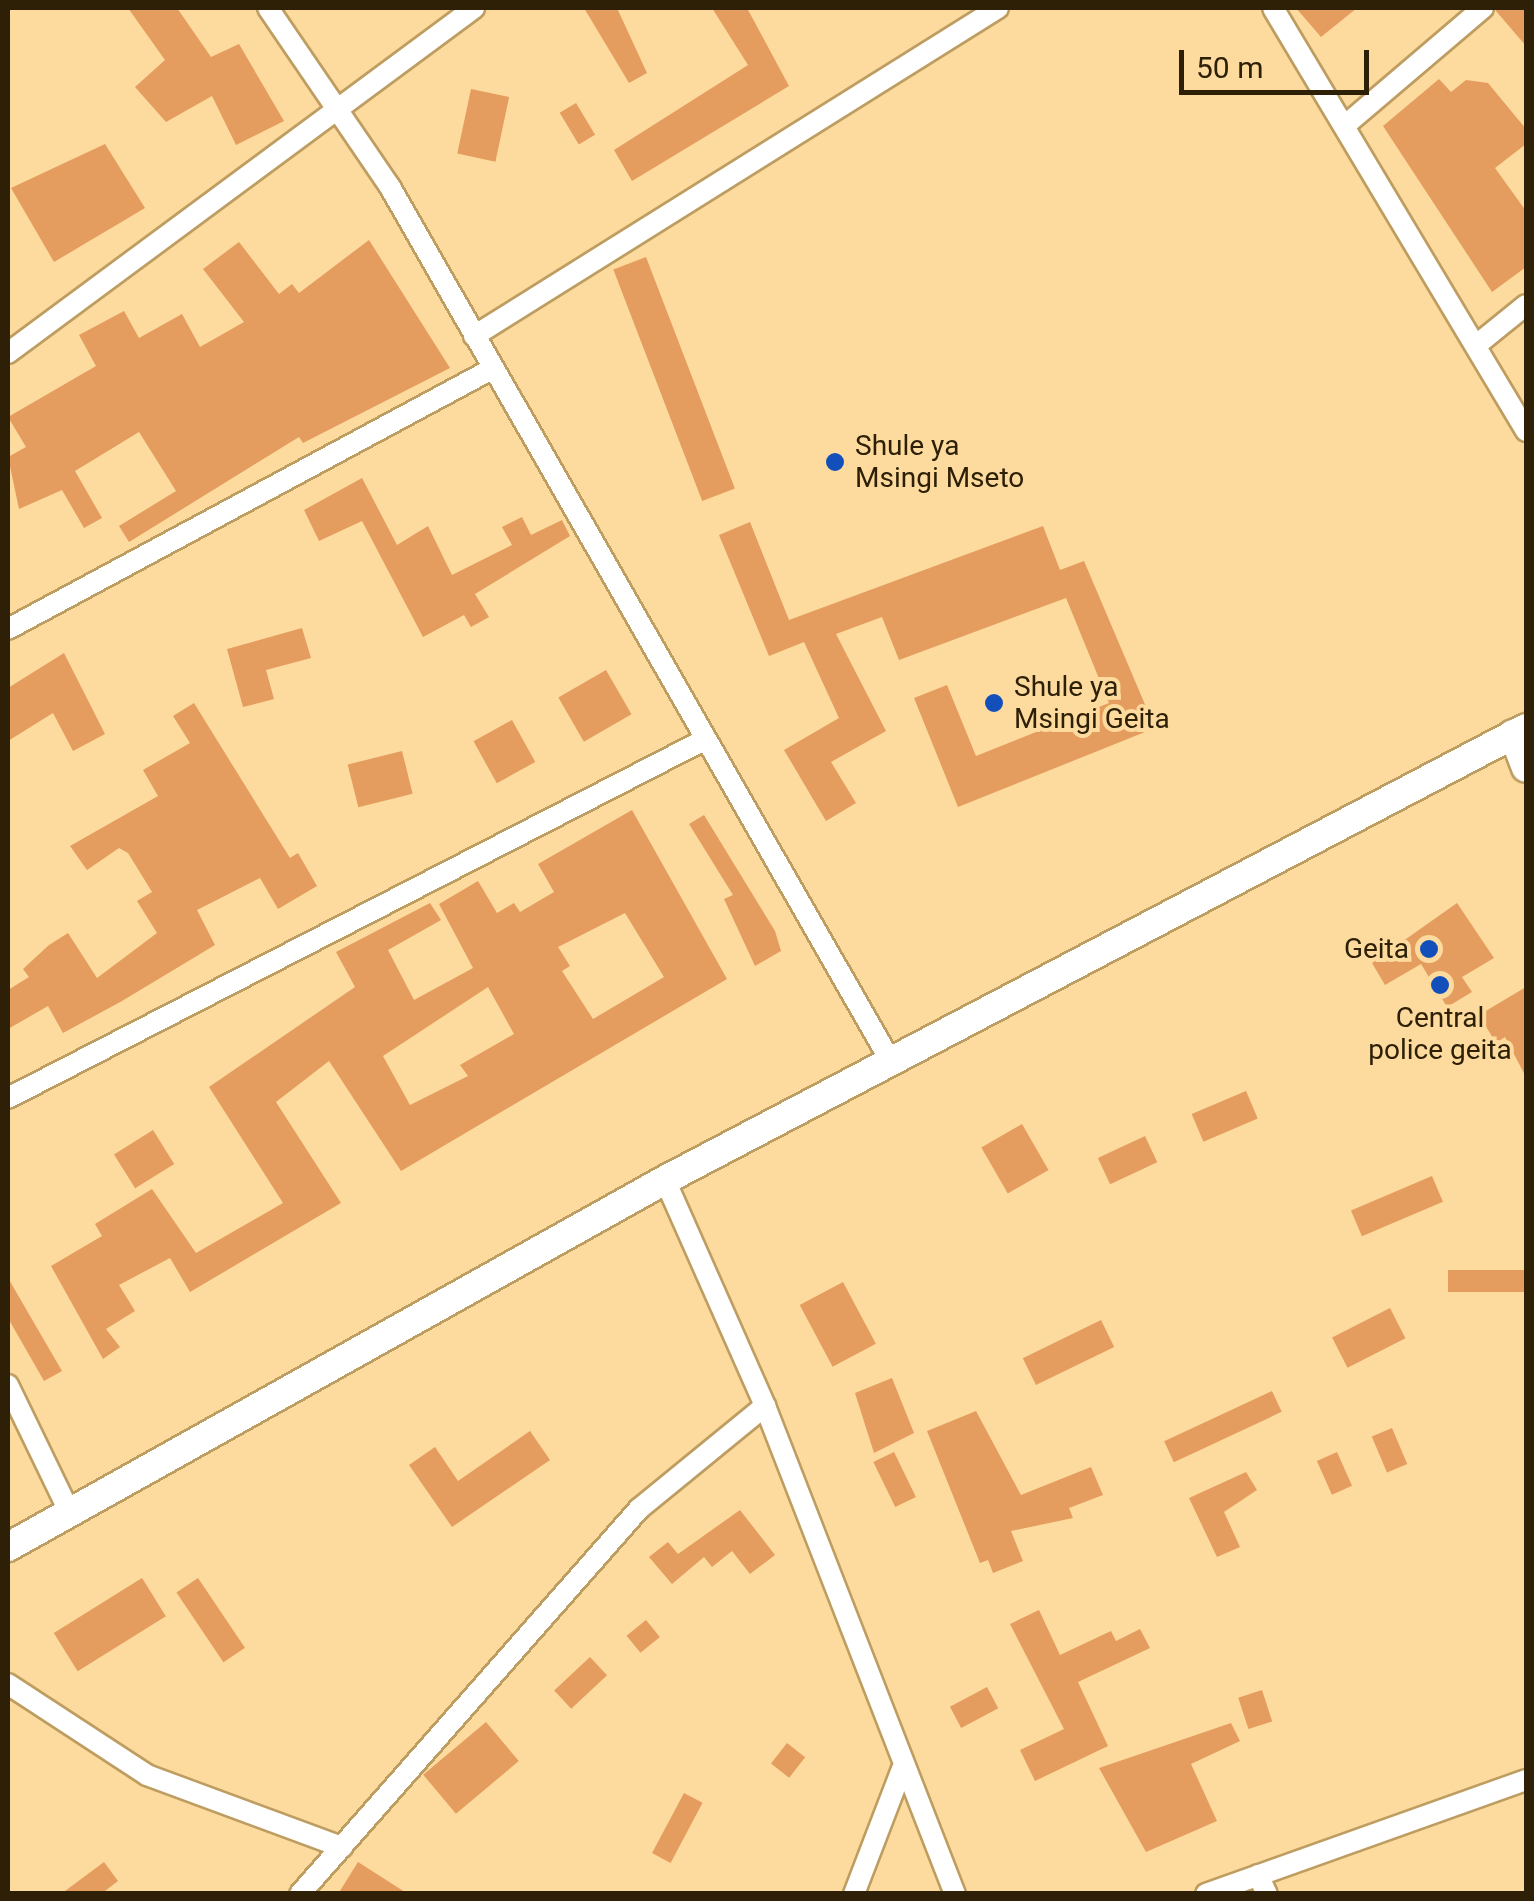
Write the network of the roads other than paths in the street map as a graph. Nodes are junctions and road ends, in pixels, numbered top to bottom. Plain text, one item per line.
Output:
1 (268, 8) edge
2 (474, 8) edge
3 (998, 8) edge
4 (1273, 8) edge
5 (1483, 8) edge
6 (335, 107) junction
7 (1349, 122) junction
8 (1526, 305) edge
9 (474, 336) junction
10 (1478, 343) junction
11 (8, 353) edge
12 (490, 370) junction
13 (1526, 430) edge
14 (8, 628) edge
15 (1520, 731) edge
16 (700, 742) junction
17 (1526, 768) edge
18 (890, 1060) junction
19 (8, 1098) edge
20 (665, 1180) junction
21 (8, 1385) edge
22 (765, 1406) junction
23 (70, 1512) junction
24 (8, 1547) edge
25 (8, 1684) edge
26 (902, 1769) junction
27 (1526, 1780) edge
28 (342, 1847) junction
29 (1263, 1884) edge
30 (300, 1894) edge
31 (854, 1894) edge
32 (955, 1894) edge
33 (1206, 1894) edge

1 - 6 street
2 - 6 street
3 - 9 street
4 - 7 street
5 - 7 street
6 - 9 street
6 - 11 street
7 - 10 street
8 - 10 street
9 - 12 street
10 - 13 street
12 - 14 street
12 - 16 street
15 - 17 street
15 - 18 street
16 - 18 street
16 - 19 street
18 - 20 street
20 - 22 street
20 - 23 street
21 - 23 street
22 - 26 street
22 - 28 street
23 - 24 street
25 - 28 street
26 - 31 street
26 - 32 street
27 - 29 street
28 - 30 street
29 - 33 street

